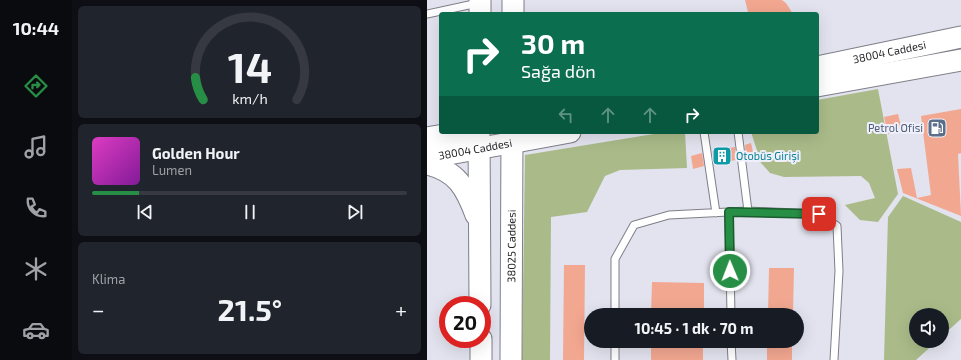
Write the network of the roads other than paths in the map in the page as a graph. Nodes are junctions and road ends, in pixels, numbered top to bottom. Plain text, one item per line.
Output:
1 (513, 0) edge
2 (480, 5) edge
3 (513, 12) edge
4 (427, 14) edge
5 (961, 37) edge
6 (961, 60) edge
7 (819, 67) edge
8 (819, 86) edge
9 (439, 123) edge
10 (427, 131) edge
11 (450, 134) edge
12 (547, 134) edge
13 (704, 134) edge
14 (737, 134) edge
15 (512, 137) edge
16 (427, 138) edge
17 (479, 140) edge
18 (427, 158) edge
19 (427, 164) edge
20 (748, 211) junction
21 (729, 212) junction
22 (716, 213) junction
23 (479, 226) junction
24 (480, 296) edge
25 (615, 308) edge
26 (731, 308) edge
27 (481, 348) edge
28 (615, 348) edge
29 (731, 348) edge
30 (481, 360) edge
31 (511, 360) edge
32 (615, 360) edge
33 (732, 360) edge
34 (834, 360) edge

1 - 3 street
2 - 4 lane
5 - 7 street, 38004 Caddesi
6 - 8 street, 38004 Caddesi
9 - 10 street
11 - 16 street, 38004 Caddesi
12 - 15 street, 38004 Caddesi
13 - 22 lane
14 - 20 lane
15 - 17 street, 38004 Caddesi
15 - 31 street, 38025 Caddesi
17 - 18 street, 38004 Caddesi
17 - 23 street
19 - 23 street
20 - 21 lane
20 - 34 lane
21 - 22 lane
21 - 26 lane
22 - 25 lane
23 - 24 street
27 - 30 street
28 - 32 lane
29 - 33 lane

